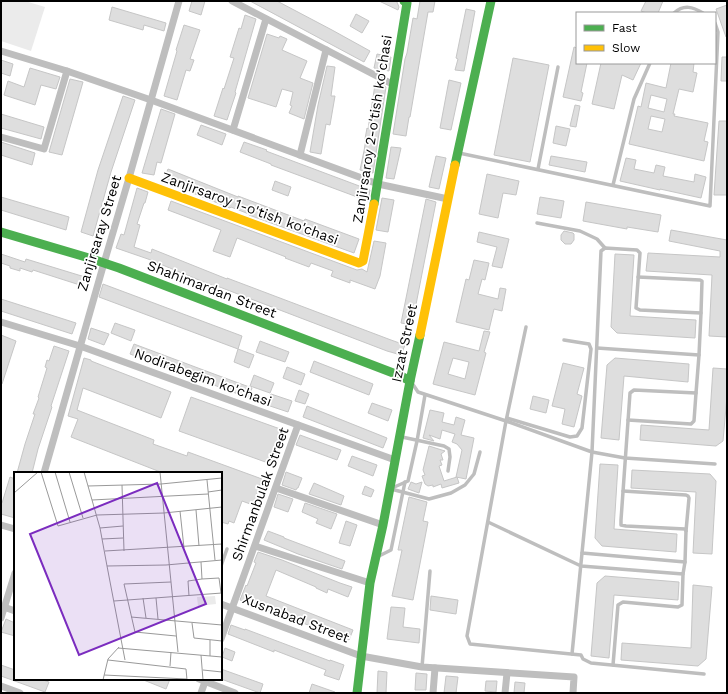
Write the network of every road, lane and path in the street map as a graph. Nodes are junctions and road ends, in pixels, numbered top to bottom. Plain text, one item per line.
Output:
1 (179, 1) edge
2 (232, 1) edge
3 (404, 1) edge
4 (491, 1) edge
5 (675, 12) edge
6 (701, 12) edge
7 (266, 19) junction
8 (716, 26) edge
9 (326, 50) junction
10 (1, 52) edge
11 (650, 64) edge
12 (558, 67) dead end
13 (67, 71) junction
14 (394, 85) junction
15 (151, 100) junction
16 (233, 130) junction
17 (1, 137) edge
18 (458, 153) junction
19 (300, 155) junction
20 (538, 169) junction
21 (129, 178) junction
22 (378, 184) junction
23 (613, 185) junction
24 (448, 199) junction
25 (537, 223) dead end
26 (1, 232) edge
27 (605, 248) junction
28 (362, 262) joint
29 (104, 263) junction
30 (638, 277) junction
31 (701, 313) junction
32 (1, 322) edge
33 (526, 327) dead end
34 (564, 340) dead end
35 (80, 346) junction
36 (597, 348) junction
37 (699, 355) junction
38 (410, 381) junction
39 (696, 393) junction
40 (425, 394) junction
41 (507, 420) junction
42 (628, 420) junction
43 (298, 425) junction
44 (399, 436) junction
45 (417, 441) junction
46 (480, 452) dead end
47 (592, 452) junction
48 (625, 458) junction
49 (395, 460) junction
50 (715, 464) dead end
51 (448, 471) dead end
52 (44, 472) edge
53 (405, 482) junction
54 (276, 488) junction
55 (389, 489) junction
56 (623, 491) junction
57 (403, 492) junction
58 (488, 522) junction
59 (1, 525) edge
60 (383, 525) junction
61 (14, 529) edge
62 (686, 531) junction
63 (255, 546) junction
64 (227, 549) dead end
65 (582, 553) junction
66 (376, 557) junction
67 (685, 562) junction
68 (222, 563) edge
69 (581, 566) junction
70 (430, 571) dead end
71 (683, 574) junction
72 (14, 576) edge
73 (370, 583) junction
74 (222, 604) edge
75 (3, 606) edge
76 (232, 608) junction
77 (14, 611) edge
78 (1, 618) edge
79 (222, 636) edge
80 (572, 654) junction
81 (361, 656) junction
82 (613, 665) junction
83 (422, 667) junction
84 (435, 668) junction
85 (507, 673) junction
86 (704, 674) dead end
87 (203, 680) edge
88 (1, 686) edge
89 (20, 693) edge
90 (201, 693) edge
91 (235, 693) edge
92 (357, 693) edge
93 (433, 693) edge
94 (505, 693) edge
95 (573, 693) edge

1 - 15 street, Zanjirsaray Street
2 - 7 street
3 - 14 street, Zanjirsaroy 2-o'tish ko'chasi
4 - 18 street, Izzat Street
5 - 6 lane
7 - 9 street
7 - 16 street
8 - 23 lane
9 - 14 street
9 - 19 street
10 - 13 street
11 - 23 lane
12 - 20 lane
13 - 15 street
13 - 17 street
14 - 22 street, Zanjirsaroy 2-o'tish ko'chasi
15 - 16 street
15 - 21 street, Zanjirsaray Street
16 - 19 street
18 - 20 lane
18 - 24 street, Izzat Street
19 - 22 street
20 - 23 lane
21 - 28 street, Zanjirsaroy 1-o'tish ko'chasi
21 - 29 street, Zanjirsaray Street
22 - 24 street
22 - 28 street, Zanjirsaroy 2-o'tish ko'chasi
24 - 38 street, Izzat Street
25 - 27 lane
26 - 29 street, Shahimardan Street
27 - 30 lane
27 - 36 lane
29 - 35 street, Zanjirsaray Street
29 - 38 street, Shahimardan Street
30 - 31 lane
30 - 31 lane
31 - 37 lane
32 - 35 street, Nodirabegim ko'chasi
33 - 41 lane
34 - 41 lane
35 - 43 street, Nodirabegim ko'chasi
35 - 52 street, Zanjirsaray Street
36 - 37 lane
36 - 47 lane
37 - 39 lane
38 - 40 lane
38 - 44 street, Izzat Street
39 - 42 lane
39 - 42 lane
40 - 41 lane
40 - 45 lane
41 - 47 lane
41 - 58 lane
42 - 48 lane
43 - 49 street, Nodirabegim ko'chasi
43 - 54 street, Shirmanbulak Street
44 - 45 lane
44 - 49 street, Izzat Street
45 - 51 lane
45 - 53 lane
46 - 57 lane
47 - 48 lane
47 - 65 lane
48 - 50 lane
48 - 56 lane
49 - 55 street, Izzat Street
53 - 55 lane
53 - 57 lane
54 - 60 street
54 - 63 street, Shirmanbulak Street
55 - 57 lane
55 - 60 street, Izzat Street
56 - 62 lane
56 - 62 lane
57 - 66 lane
58 - 69 lane
58 - 80 lane
59 - 61 street
60 - 66 street, Izzat Street
62 - 67 lane
63 - 73 street
63 - 76 street, Shirmanbulak Street
64 - 68 lane
65 - 67 lane
65 - 69 lane
66 - 73 street, Izzat Street
67 - 71 lane
69 - 71 lane
69 - 80 lane
70 - 83 lane
71 - 82 lane
72 - 75 street
73 - 81 street, Izzat Street
74 - 76 street, Xusnabad Street
75 - 77 street
75 - 78 street
76 - 79 street, Shirmanbulak Street
76 - 81 street, Xusnabad Street
80 - 82 lane
81 - 83 street, Xusnabad Street
81 - 92 street, Izzat Street
82 - 86 lane
83 - 84 street, Xusnabad Street
84 - 85 street, Xusnabad Street
84 - 93 street
85 - 94 street
85 - 95 street, Xusnabad Street
87 - 90 street
87 - 91 street
88 - 89 street

